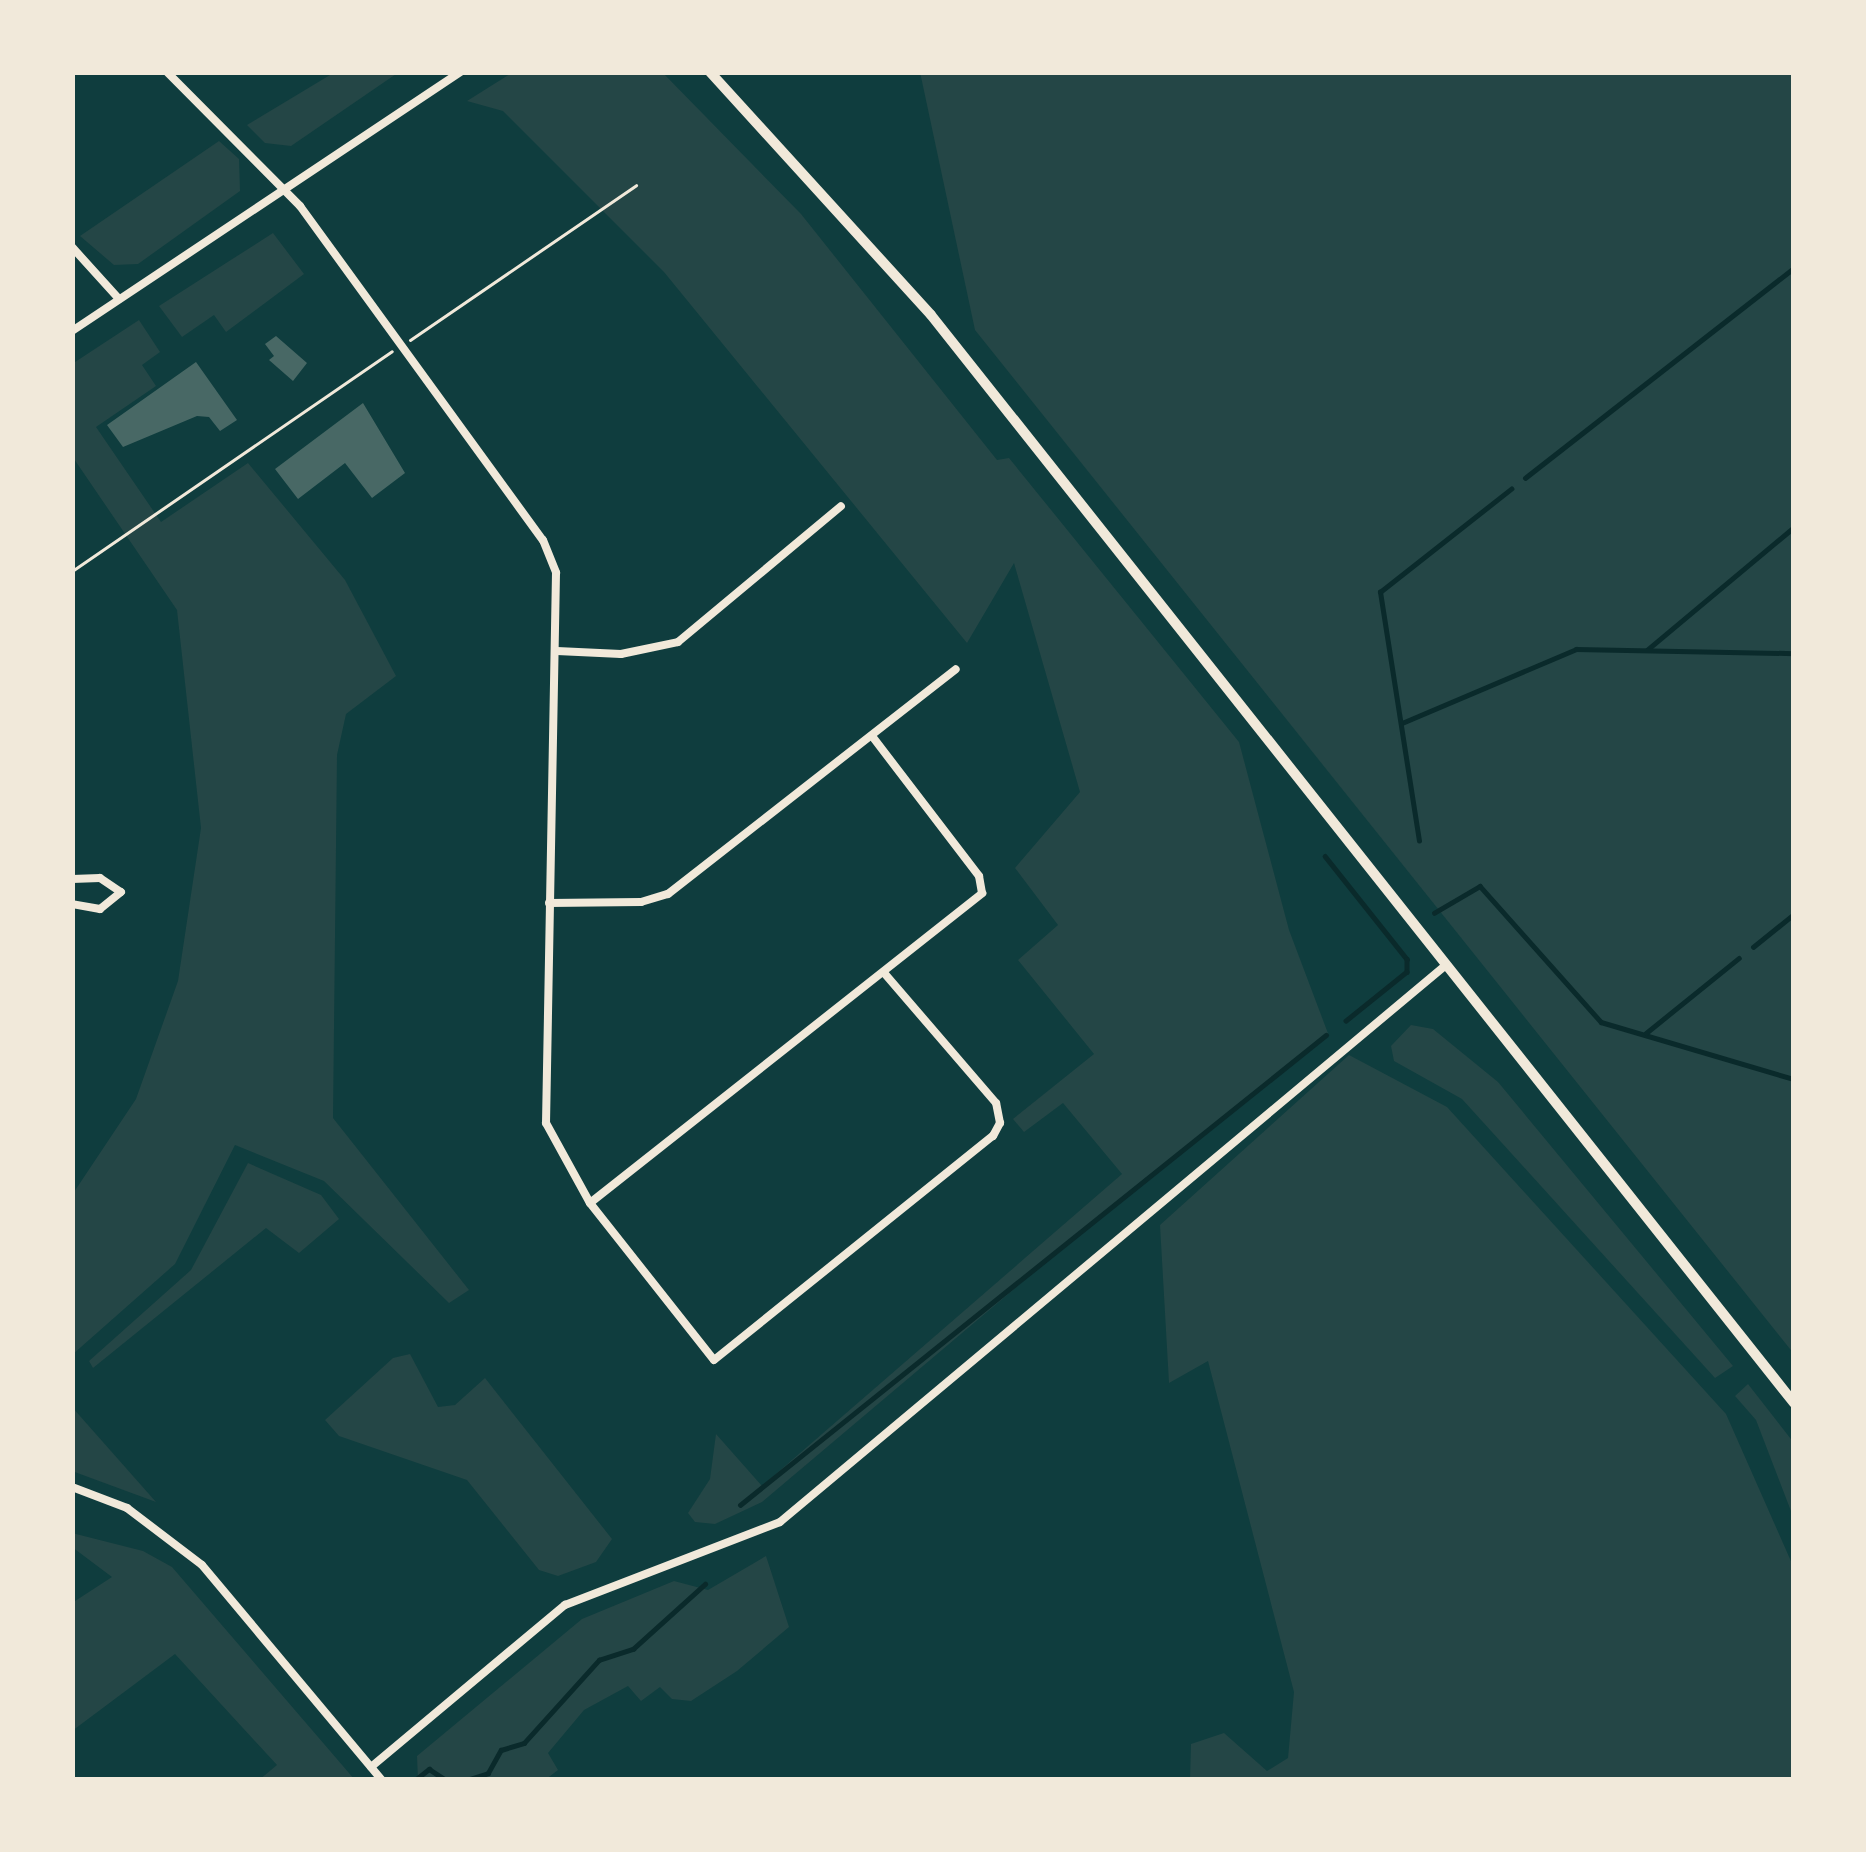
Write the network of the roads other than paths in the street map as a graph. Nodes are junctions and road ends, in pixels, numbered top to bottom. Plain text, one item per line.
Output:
1 (167, 72) edge
2 (460, 72) edge
3 (710, 72) edge
4 (285, 189) junction
5 (72, 247) edge
6 (119, 299) junction
7 (72, 331) edge
8 (841, 506) dead end
9 (557, 651) junction
10 (956, 669) dead end
11 (872, 736) junction
12 (72, 879) edge
13 (549, 902) junction
14 (72, 904) edge
15 (1447, 964) junction
16 (885, 974) junction
17 (590, 1203) junction
18 (1794, 1403) edge
19 (72, 1487) edge
20 (371, 1767) junction
21 (382, 1780) edge

1 - 4 street
2 - 4 street
3 - 15 street
4 - 6 street
4 - 9 street
5 - 6 street
6 - 7 street
8 - 9 street
9 - 13 street
10 - 11 street
11 - 13 street
11 - 16 street
12 - 14 street
13 - 17 street
15 - 18 street
15 - 20 street
16 - 17 street
16 - 17 street
19 - 20 street
20 - 21 street

